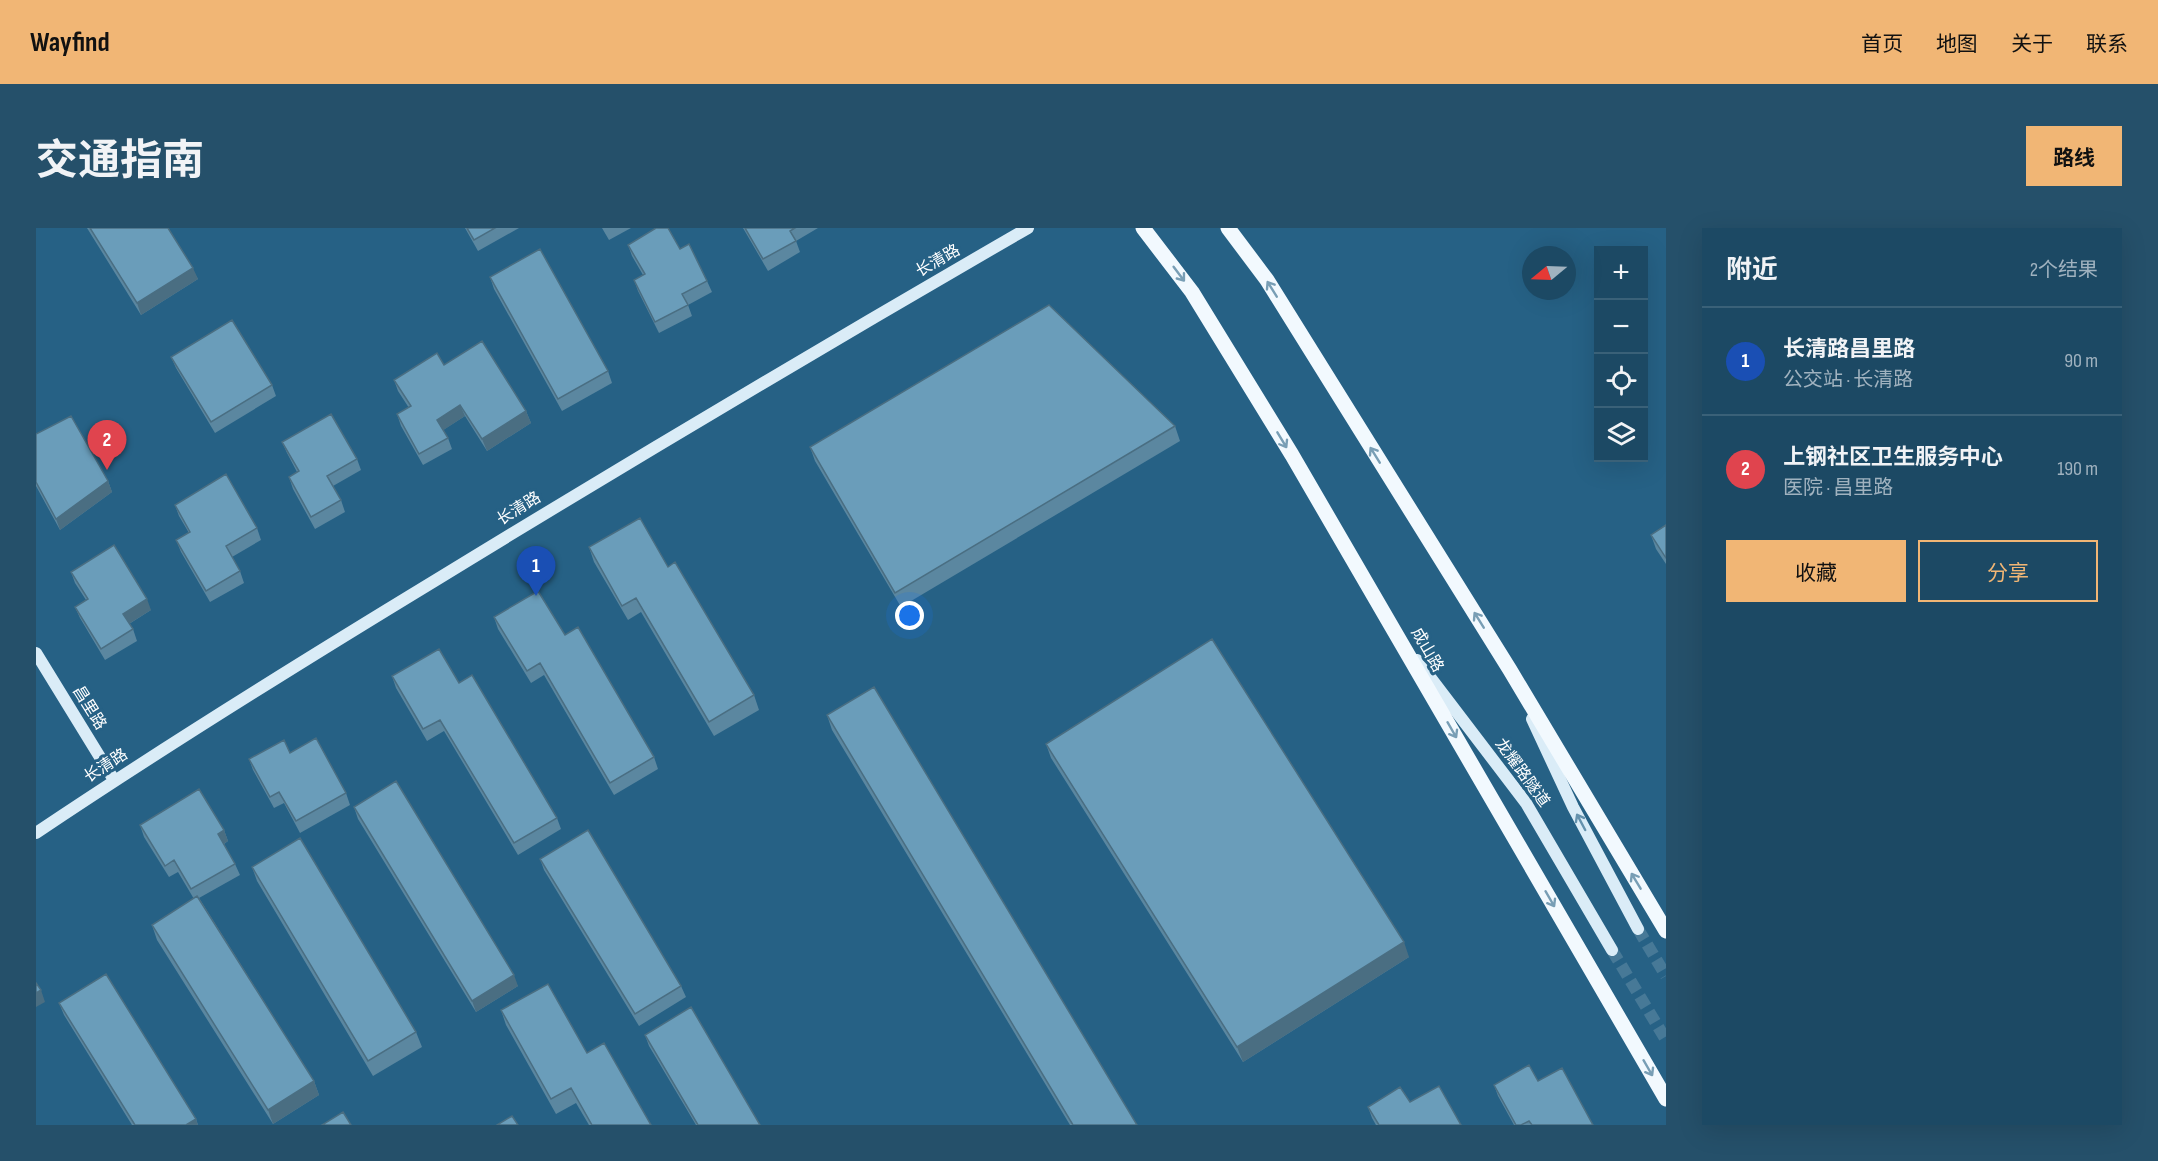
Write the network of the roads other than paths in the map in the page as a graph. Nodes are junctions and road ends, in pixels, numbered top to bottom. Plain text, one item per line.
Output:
1 (1028, 228) edge
2 (1143, 228) edge
3 (1228, 228) edge
4 (1391, 625) junction
5 (36, 653) edge
6 (1510, 670) junction
7 (114, 780) junction
8 (36, 833) edge
9 (1638, 929) tunnel mouth
10 (1666, 931) edge
11 (1612, 950) tunnel mouth
12 (1666, 1099) edge

1 - 7 main road, 长清路
2 -> 4 main road, 成山路
6 -> 3 main road
4 - 11 main road, 龙耀路隧道
4 -> 12 main road, 成山路
5 - 7 main road, 昌里路
9 -> 6 main road, 龙耀路隧道
10 -> 6 main road
7 - 8 main road, 长清路

